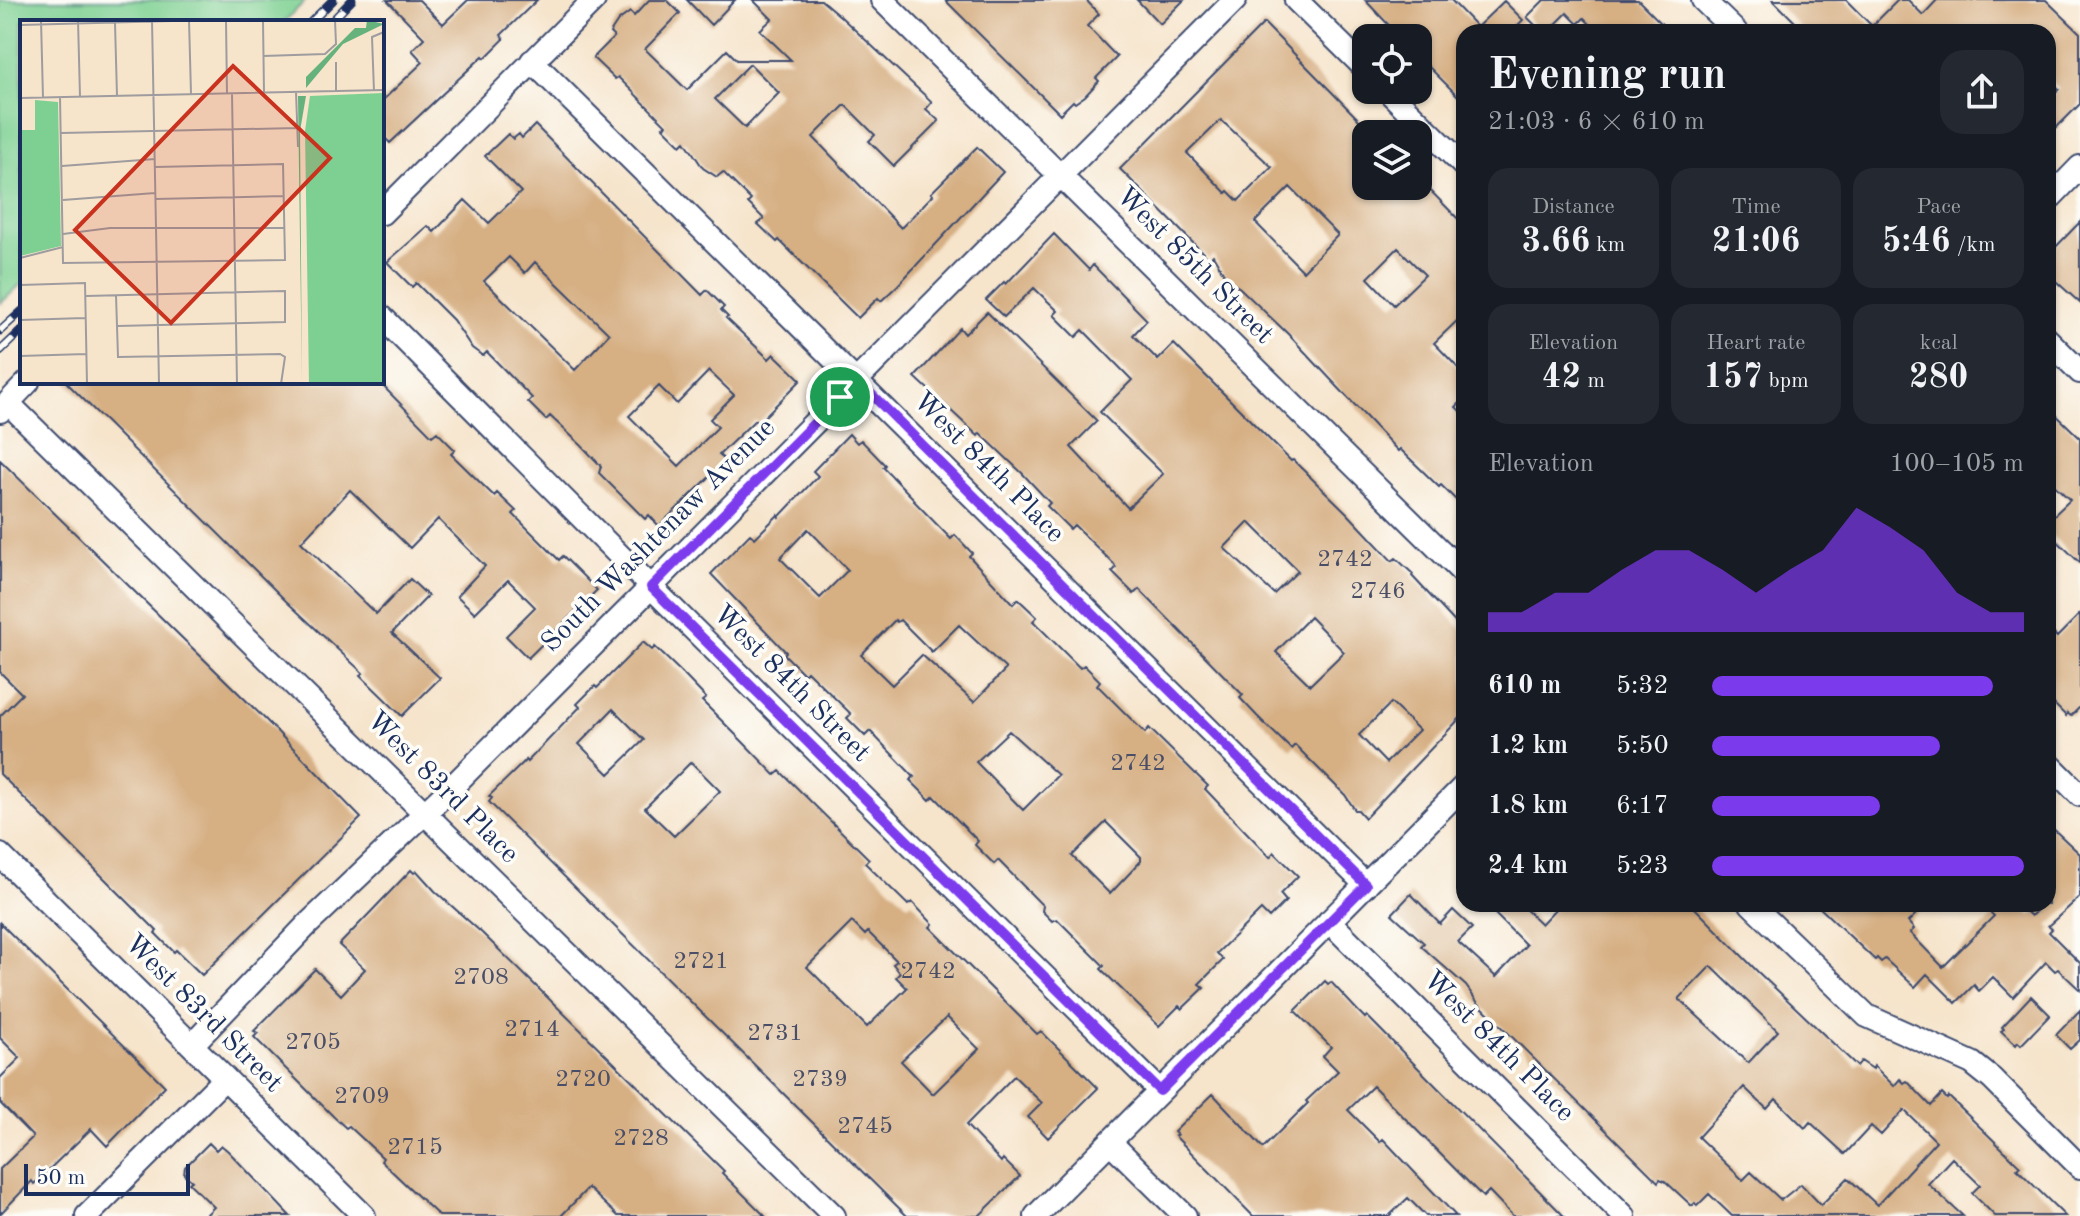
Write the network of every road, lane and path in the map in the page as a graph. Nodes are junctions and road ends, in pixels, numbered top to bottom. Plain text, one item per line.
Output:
1 (594, 0) edge
2 (882, 0) edge
3 (1235, 0) edge
4 (1296, 0) edge
5 (1703, 0) edge
6 (1728, 24) edge
7 (1352, 55) edge
8 (532, 61) junction
9 (1401, 104) edge
10 (1456, 158) edge
11 (2080, 167) edge
12 (1059, 176) junction
13 (2056, 192) edge
14 (384, 211) edge
15 (384, 319) edge
16 (2056, 348) edge
17 (2080, 372) edge
18 (857, 380) junction
19 (26, 384) edge
20 (4, 407) edge
21 (1456, 566) edge
22 (651, 587) junction
23 (2056, 771) edge
24 (1456, 794) edge
25 (2080, 795) edge
26 (424, 813) junction
27 (0, 855) edge
28 (1366, 885) junction
29 (1759, 912) edge
30 (1329, 921) junction
31 (192, 1045) junction
32 (225, 1078) junction
33 (1160, 1091) junction
34 (1110, 1142) junction
35 (2080, 1167) edge
36 (87, 1216) edge
37 (364, 1216) edge
38 (834, 1216) edge
39 (1036, 1216) edge
40 (1185, 1216) edge
41 (1624, 1216) edge

1 - 8 street
2 - 12 street, West 85th Street
3 - 12 street, South Washtenaw Avenue
4 - 7 street
5 - 6 street
8 - 14 street
8 - 18 street, West 84th Place
9 - 10 street
11 - 13 street
12 - 18 street, South Washtenaw Avenue
12 - 21 street, West 85th Street
15 - 22 street, West 84th Street
16 - 17 street
18 - 22 street, South Washtenaw Avenue
18 - 28 street, West 84th Place
19 - 20 street
20 - 26 street, West 83rd Place
22 - 26 street, South Washtenaw Avenue
22 - 33 street, West 84th Street
23 - 25 street
24 - 28 street
26 - 31 street, South Washtenaw Avenue
26 - 38 street, West 83rd Place
27 - 31 street, West 83rd Street
28 - 30 street
29 - 35 street
30 - 33 street
30 - 41 street, West 84th Place
31 - 32 street, West 83rd Street
32 - 36 street
32 - 37 street, West 83rd Street
33 - 34 street
34 - 39 street
34 - 40 street

